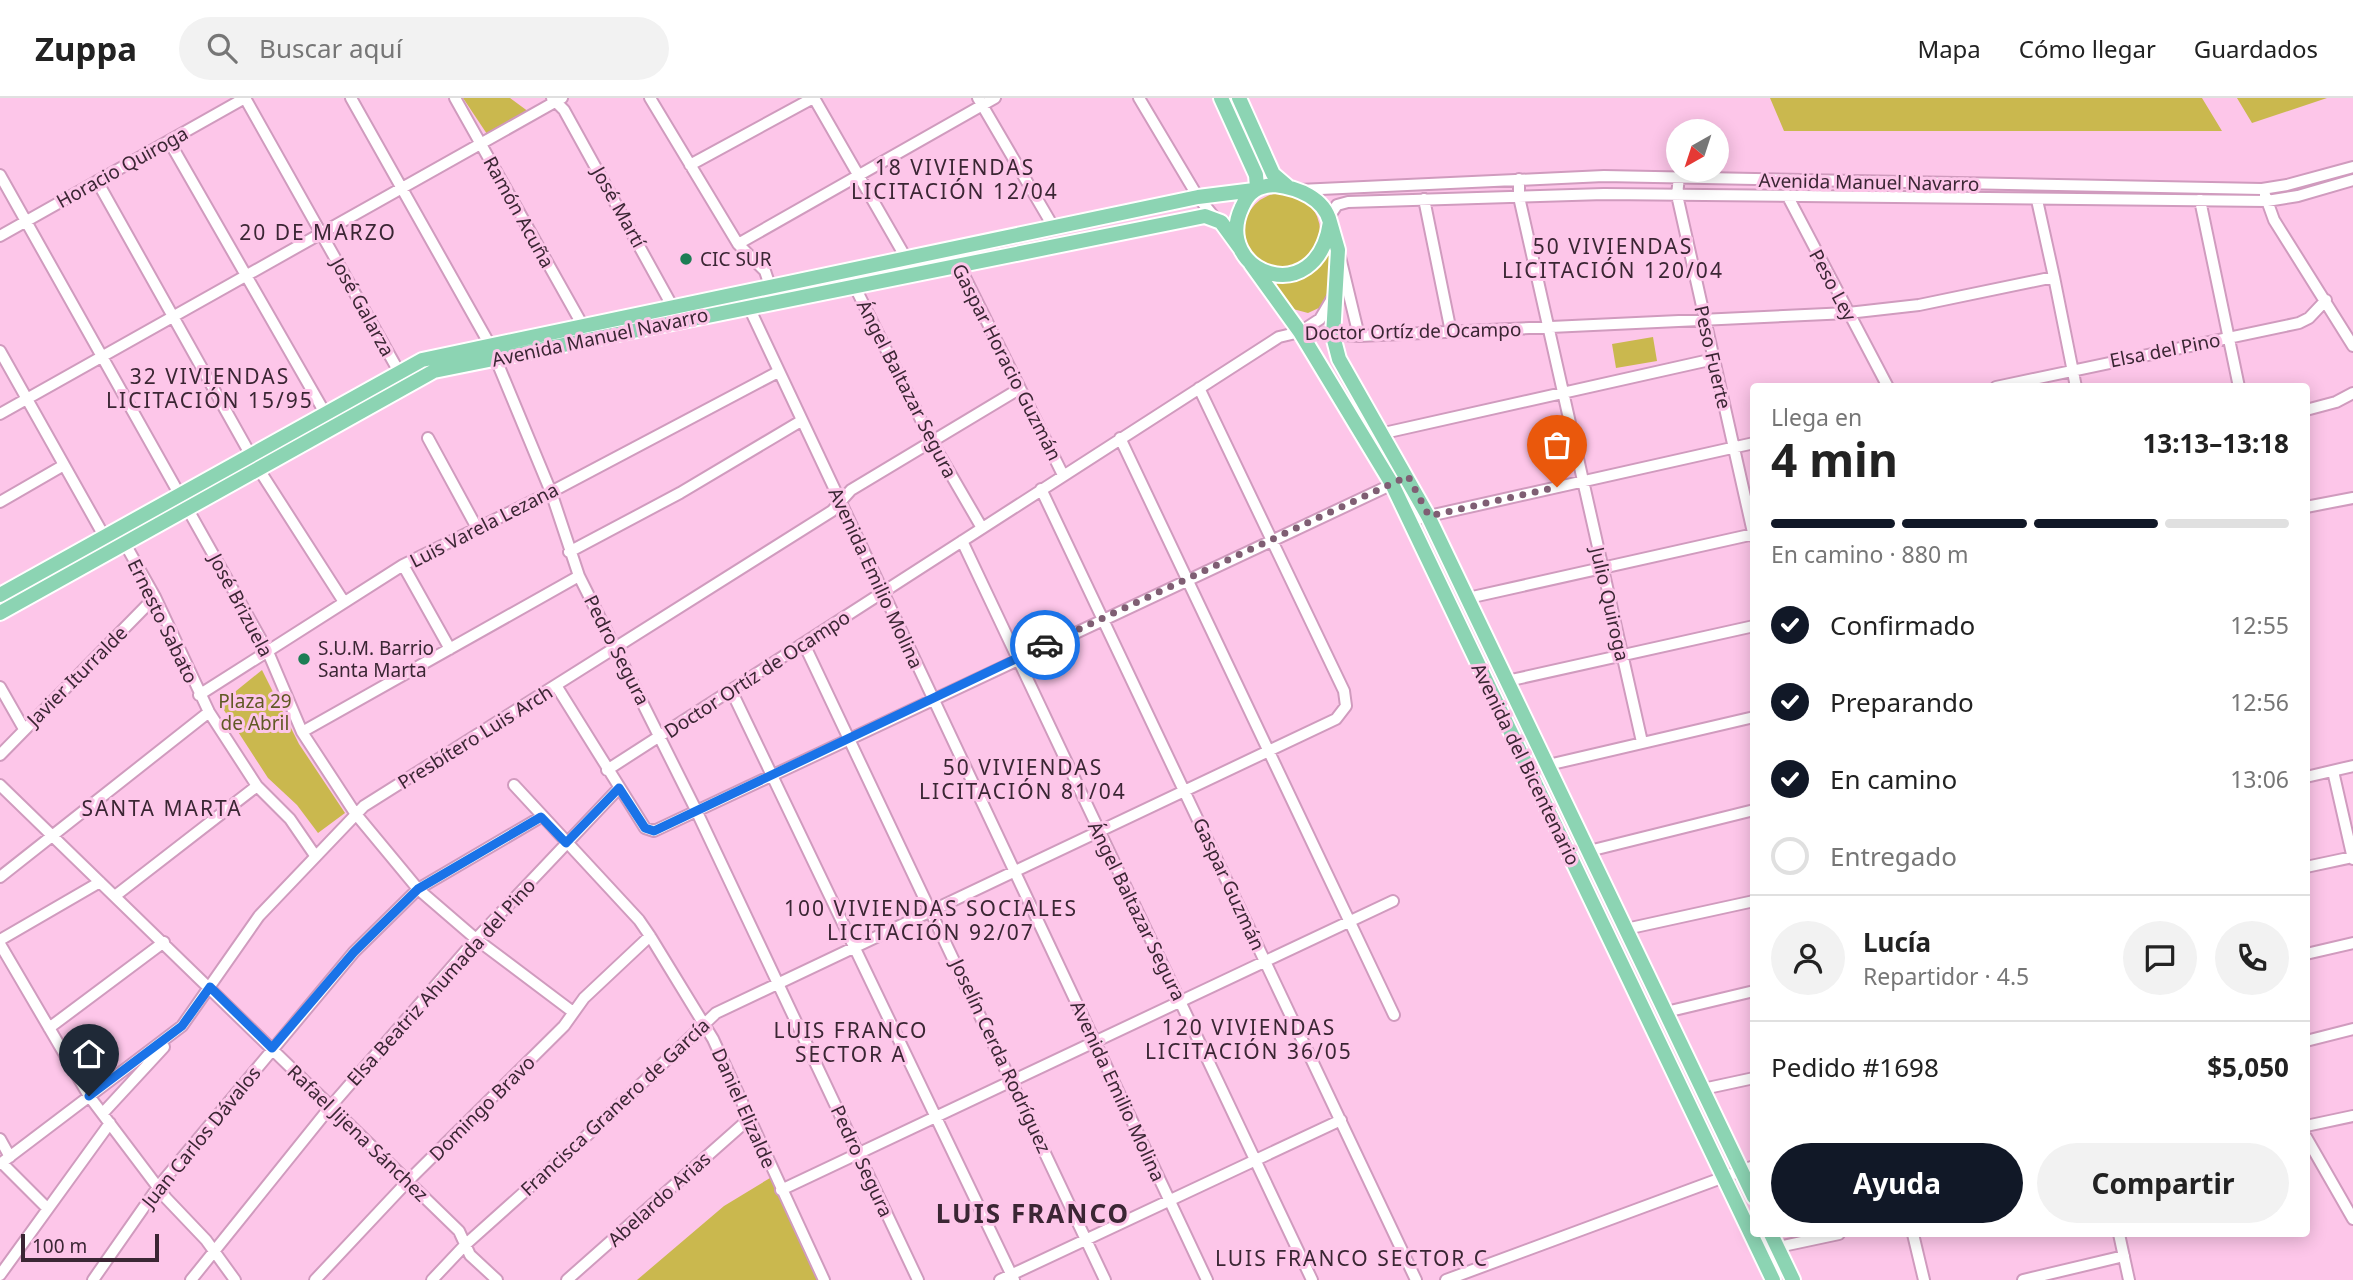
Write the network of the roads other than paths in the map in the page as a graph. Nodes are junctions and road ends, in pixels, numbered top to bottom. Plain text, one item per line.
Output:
1 (245, 98) edge
2 (351, 98) edge
3 (455, 98) edge
4 (650, 98) edge
5 (814, 98) edge
6 (995, 98) edge
7 (1139, 98) edge
8 (1221, 98) edge
9 (1239, 98) edge
10 (556, 99) edge
11 (980, 102) edge
12 (169, 141) junction
13 (481, 144) junction
14 (690, 165) junction
15 (2353, 167) edge
16 (0, 175) edge
17 (860, 176) junction
18 (1666, 177) edge
19 (1519, 179) junction
20 (1729, 179) edge
21 (2353, 180) edge
22 (97, 181) junction
23 (1786, 181) junction
24 (1678, 182) edge
25 (1293, 188) junction
26 (402, 189) junction
27 (1255, 189) junction
28 (2262, 189) junction
29 (1677, 195) junction
30 (1198, 197) junction
31 (1519, 197) junction
32 (1787, 198) junction
33 (1424, 200) junction
34 (2036, 200) junction
35 (2200, 201) junction
36 (2267, 201) junction
37 (1216, 218) junction
38 (1330, 219) junction
39 (25, 221) junction
40 (1054, 228) junction
41 (322, 234) junction
42 (0, 236) edge
43 (738, 244) junction
44 (1240, 248) junction
45 (951, 249) junction
46 (1338, 250) junction
47 (906, 258) junction
48 (958, 263) junction
49 (1251, 264) junction
50 (910, 273) junction
51 (2054, 276) junction
52 (247, 277) junction
53 (854, 285) junction
54 (774, 294) junction
55 (1335, 294) junction
56 (746, 300) junction
57 (2326, 300) junction
58 (1848, 313) junction
59 (677, 314) junction
60 (174, 317) junction
61 (1705, 320) junction
62 (583, 326) junction
63 (1547, 328) junction
64 (1300, 332) junction
65 (1451, 332) junction
66 (1333, 336) junction
67 (1359, 336) junction
68 (2229, 338) junction
69 (2353, 346) edge
70 (0, 351) edge
71 (493, 351) junction
72 (103, 357) junction
73 (1714, 359) junction
74 (2072, 369) junction
75 (398, 370) junction
76 (778, 372) junction
77 (1886, 383) edge
78 (2013, 383) edge
79 (2075, 383) edge
80 (2238, 383) edge
81 (1199, 388) junction
82 (1019, 389) junction
83 (1561, 393) junction
84 (2353, 393) edge
85 (27, 399) junction
86 (2310, 409) edge
87 (325, 413) junction
88 (0, 414) edge
89 (801, 421) junction
90 (1384, 433) junction
91 (428, 438) dead end
92 (1120, 438) junction
93 (932, 442) junction
94 (1750, 444) edge
95 (1734, 447) junction
96 (255, 461) junction
97 (64, 466) junction
98 (1063, 475) junction
99 (1408, 476) junction
100 (1582, 481) junction
101 (1392, 484) junction
102 (1041, 489) junction
103 (551, 492) junction
104 (2353, 498) edge
105 (184, 501) junction
106 (0, 502) edge
107 (840, 502) junction
108 (2310, 506) edge
109 (1429, 516) junction
110 (1410, 520) junction
111 (1750, 521) edge
112 (477, 528) junction
113 (982, 528) junction
114 (104, 536) junction
115 (1750, 536) edge
116 (1271, 539) junction
117 (962, 541) junction
118 (124, 542) junction
119 (569, 552) junction
120 (403, 565) junction
121 (1602, 568) junction
122 (579, 576) junction
123 (1187, 579) junction
124 (882, 594) junction
125 (0, 595) edge
126 (155, 597) junction
127 (1468, 598) junction
128 (344, 602) junction
129 (0, 612) edge
130 (1104, 618) junction
131 (1750, 627) edge
132 (804, 644) junction
133 (617, 648) junction
134 (450, 649) junction
135 (268, 652) junction
136 (1622, 655) junction
137 (1018, 658) junction
138 (1507, 681) junction
139 (557, 687) junction
140 (1, 690) edge
141 (731, 690) junction
142 (199, 695) junction
143 (932, 698) junction
144 (209, 712) junction
145 (1750, 718) edge
146 (24, 729) junction
147 (302, 732) junction
148 (660, 736) junction
149 (849, 738) junction
150 (1642, 742) junction
151 (1269, 750) junction
152 (0, 755) edge
153 (1548, 765) junction
154 (2353, 766) edge
155 (607, 770) junction
156 (2333, 771) junction
157 (773, 774) junction
158 (2310, 776) edge
159 (0, 785) edge
160 (514, 785) dead end
161 (257, 786) junction
162 (619, 788) junction
163 (1184, 790) junction
164 (696, 810) junction
165 (1750, 811) edge
166 (355, 813) junction
167 (541, 817) junction
168 (1099, 830) junction
169 (51, 835) junction
170 (566, 843) junction
171 (1589, 851) junction
172 (314, 855) junction
173 (2353, 857) edge
174 (2310, 866) edge
175 (1014, 870) junction
176 (0, 877) edge
177 (100, 882) junction
178 (418, 889) junction
179 (115, 897) junction
180 (1393, 901) dead end
181 (1750, 902) edge
182 (932, 909) junction
183 (1351, 921) junction
184 (1626, 929) junction
185 (650, 936) junction
186 (475, 939) junction
187 (0, 942) edge
188 (164, 942) junction
189 (2353, 943) edge
190 (853, 946) junction
191 (2310, 953) edge
192 (1265, 962) junction
193 (776, 982) junction
194 (210, 987) junction
195 (1750, 992) edge
196 (1181, 1001) junction
197 (573, 1012) junction
198 (1666, 1012) junction
199 (1394, 1015) dead end
200 (703, 1024) junction
201 (182, 1026) junction
202 (49, 1028) junction
203 (2353, 1029) edge
204 (2310, 1040) edge
205 (1094, 1042) junction
206 (272, 1048) junction
207 (1750, 1079) edge
208 (1012, 1081) junction
209 (1703, 1089) junction
210 (89, 1096) junction
211 (331, 1107) junction
212 (103, 1113) junction
213 (2353, 1116) edge
214 (750, 1118) junction
215 (934, 1118) junction
216 (1341, 1120) junction
217 (110, 1123) junction
218 (2310, 1125) edge
219 (0, 1139) edge
220 (2310, 1144) edge
221 (859, 1153) junction
222 (1255, 1160) junction
223 (4, 1161) edge
224 (1746, 1167) edge
225 (1725, 1175) junction
226 (407, 1182) junction
227 (158, 1187) junction
228 (781, 1190) junction
229 (1169, 1200) junction
230 (47, 1208) junction
231 (2353, 1219) edge
232 (1750, 1230) edge
233 (1753, 1237) edge
234 (1807, 1237) edge
235 (1914, 1237) edge
236 (2120, 1237) edge
237 (1086, 1239) junction
238 (1775, 1240) edge
239 (465, 1245) junction
240 (213, 1251) junction
241 (2124, 1256) junction
242 (0, 1275) edge
243 (1008, 1278) edge
244 (93, 1280) edge
245 (191, 1280) edge
246 (234, 1280) edge
247 (315, 1280) edge
248 (432, 1280) edge
249 (497, 1280) edge
250 (567, 1280) edge
251 (824, 1280) edge
252 (918, 1280) edge
253 (1105, 1280) edge
254 (1207, 1280) edge
255 (1312, 1280) edge
256 (1416, 1280) edge
257 (1446, 1280) edge
258 (1773, 1280) edge
259 (1793, 1280) edge
260 (1924, 1280) edge
261 (2023, 1280) edge
262 (2129, 1280) edge

1 - 12 street, Horacio Quiroga
1 - 41 street, José Galarza
2 - 26 street, Pedro Segura
3 - 13 street, Ramón Acuña
4 - 14 street
5 - 14 street
5 - 17 street
6 - 11 street
7 - 30 street
8 - 27 main road
9 - 25 main road
10 - 13 street
10 - 59 street, José Martí
11 - 17 street
11 - 40 street
12 - 22 street, Horacio Quiroga
12 - 52 street
13 - 26 street
13 - 62 street, Ramón Acuña
14 - 43 street
15 - 28 street, Avenida Manuel Navarro
16 - 39 street, José Brizuela
17 - 43 street
17 - 47 street
18 - 19 street, Avenida Manuel Navarro
19 - 25 street, Avenida Manuel Navarro
19 - 31 street, Julio Quiroga
20 - 23 street, Avenida Manuel Navarro
21 - 36 street, Avenida Manuel Navarro
22 - 39 street, Horacio Quiroga
22 - 60 street
23 - 28 street, Avenida Manuel Navarro
23 - 32 street, Peso Ley
24 - 29 street, Peso Fuerte
25 - 27 main road
25 - 38 main road
26 - 41 street
26 - 71 street, Pedro Segura
27 - 30 main road, Avenida Manuel Navarro
27 - 44 main road
28 - 36 street
29 - 31 street, Avenida Manuel Navarro
29 - 32 street, Avenida Manuel Navarro
29 - 61 street, Peso Fuerte
30 - 37 street
30 - 40 main road, Avenida Manuel Navarro
31 - 33 street, Avenida Manuel Navarro
31 - 63 street, Julio Quiroga
32 - 34 street, Avenida Manuel Navarro
32 - 58 street, Peso Ley
33 - 38 street, Avenida Manuel Navarro
33 - 65 street
34 - 35 street, Avenida Manuel Navarro
34 - 51 street
35 - 36 street, Avenida Manuel Navarro
35 - 68 street
36 - 57 street
37 - 44 main road
37 - 48 main road, Avenida Manuel Navarro
38 - 46 main road, Avenida del Bicentenario
38 - 49 main road
39 - 42 street, Horacio Quiroga
39 - 72 street, José Brizuela
40 - 45 main road, Avenida Manuel Navarro
41 - 52 street
41 - 75 street, José Galarza
43 - 54 street
44 - 49 main road
45 - 47 main road, Avenida Manuel Navarro
45 - 48 street, Gaspar Horacio Guzmán
46 - 55 main road, Avenida del Bicentenario
46 - 67 street
47 - 50 street
47 - 54 main road, Avenida Manuel Navarro
48 - 50 main road, Avenida Manuel Navarro
48 - 82 street, Gaspar Horacio Guzmán
49 - 64 main road, Avenida del Bicentenario
50 - 53 main road, Avenida Manuel Navarro
51 - 58 street, Doctor Ortíz de Ocampo
51 - 74 street
52 - 60 street
52 - 87 street
53 - 54 main road, Avenida Manuel Navarro
53 - 93 street, Ángel Baltazar Segura
54 - 56 main road, Avenida Manuel Navarro
55 - 64 street
55 - 66 main road, Avenida del Bicentenario
56 - 59 main road, Avenida Manuel Navarro
56 - 76 street, Avenida Emilio Molina
57 - 68 street, Elsa del Pino
57 - 69 street
58 - 61 street, Doctor Ortíz de Ocampo
58 - 77 street, Peso Ley
59 - 62 main road, Avenida Manuel Navarro
59 - 71 main road, Avenida Manuel Navarro
60 - 72 street
60 - 96 street
61 - 63 street, Doctor Ortíz de Ocampo
61 - 73 street, Peso Fuerte
62 - 71 main road, Avenida Manuel Navarro
63 - 65 street, Doctor Ortíz de Ocampo
63 - 83 street, Julio Quiroga
64 - 66 street, Doctor Ortíz de Ocampo
64 - 81 street, Doctor Ortíz de Ocampo
64 - 101 main road, Avenida del Bicentenario
65 - 67 street, Doctor Ortíz de Ocampo
66 - 67 street, Doctor Ortíz de Ocampo
66 - 90 main road, Avenida del Bicentenario
68 - 74 street, Elsa del Pino
68 - 80 street
70 - 85 street
71 - 75 main road, Avenida Manuel Navarro
71 - 96 main road, Avenida Manuel Navarro
71 - 103 street, Pedro Segura
72 - 85 street
72 - 105 street, José Brizuela
73 - 83 street
73 - 95 street, Peso Fuerte
74 - 78 street, Elsa del Pino
74 - 79 street
75 - 87 main road, Avenida Manuel Navarro
76 - 89 street, Avenida Emilio Molina
76 - 103 street, Luis Varela Lezana
81 - 92 street, Doctor Ortíz de Ocampo
81 - 116 street
82 - 93 street, Presbítero Luis Arch
82 - 98 street, Gaspar Horacio Guzmán
83 - 90 street
83 - 100 street, Julio Quiroga
84 - 86 street
85 - 88 street
85 - 97 street
87 - 96 main road, Avenida Manuel Navarro
89 - 107 street, Avenida Emilio Molina
89 - 119 street
90 - 99 main road, Avenida del Bicentenario
91 - 112 street
92 - 98 street, Doctor Ortíz de Ocampo
92 - 123 street
93 - 107 street, Presbítero Luis Arch
93 - 113 street, Ángel Baltazar Segura
94 - 95 street
95 - 100 street
95 - 111 street, Peso Fuerte
96 - 105 main road, Avenida Manuel Navarro
96 - 128 street
97 - 106 street
97 - 114 street
98 - 102 street, Doctor Ortíz de Ocampo
99 - 101 street
99 - 109 main road, Avenida del Bicentenario
100 - 109 street
100 - 121 street, Julio Quiroga
101 - 110 main road, Avenida del Bicentenario
101 - 116 street
102 - 113 street, Doctor Ortíz de Ocampo
102 - 130 street, Gaspar Guzmán
103 - 112 street, Luis Varela Lezana
103 - 119 street, Pedro Segura
104 - 108 street
105 - 114 main road, Avenida Manuel Navarro
105 - 118 main road, Avenida Manuel Navarro
105 - 135 street, José Brizuela
107 - 124 street, Avenida Emilio Molina
107 - 133 street, Presbítero Luis Arch
109 - 110 street
109 - 127 main road, Avenida del Bicentenario
110 - 225 main road, Avenida del Bicentenario
112 - 120 street, Luis Varela Lezana
113 - 117 street, Doctor Ortíz de Ocampo
114 - 118 street, Ernesto Sabato
114 - 125 main road, Avenida Manuel Navarro
115 - 121 street
116 - 123 street
116 - 151 street, Francisca Granero de García
117 - 124 street, Doctor Ortíz de Ocampo
117 - 137 street, Ángel Baltazar Segura
118 - 126 street, Ernesto Sabato
118 - 129 main road, Avenida Manuel Navarro
119 - 122 street, Pedro Segura
120 - 128 street, Luis Varela Lezana
120 - 134 street
121 - 127 street
121 - 136 street, Julio Quiroga
122 - 133 street, Pedro Segura
122 - 134 street
123 - 130 street
123 - 151 street
124 - 132 street, Doctor Ortíz de Ocampo
124 - 143 street, Avenida Emilio Molina
126 - 142 street, Ernesto Sabato
126 - 146 street, Javier Iturralde
127 - 138 main road, Avenida del Bicentenario
128 - 135 street, Luis Varela Lezana
130 - 137 street
130 - 163 street, Gaspar Guzmán
131 - 136 street
132 - 141 street, Doctor Ortíz de Ocampo
132 - 149 street, Joselín Cerda Rodríguez
133 - 139 street, Presbítero Luis Arch
133 - 148 street, Pedro Segura
134 - 147 street
135 - 142 street, Luis Varela Lezana
135 - 147 street, José Brizuela
136 - 138 street
136 - 150 street, Julio Quiroga
137 - 143 street
137 - 168 street, Ángel Baltazar Segura
138 - 153 main road, Avenida del Bicentenario
139 - 155 street
139 - 166 street, Presbítero Luis Arch
140 - 146 street
141 - 148 street, Doctor Ortíz de Ocampo
141 - 157 street
142 - 144 street, Ernesto Sabato
143 - 149 street
143 - 175 street, Avenida Emilio Molina
144 - 161 street, Ernesto Sabato
144 - 169 street
145 - 150 street
146 - 152 street, Javier Iturralde
147 - 166 street, José Brizuela
148 - 155 street, Doctor Ortíz de Ocampo
148 - 164 street, Pedro Segura
149 - 157 street
149 - 182 street, Joselín Cerda Rodríguez
150 - 153 street
151 - 163 street, Francisca Granero de García
151 - 183 street
153 - 171 main road, Avenida del Bicentenario
154 - 156 street
155 - 162 street
156 - 158 street
156 - 173 street
157 - 164 street
157 - 190 street
159 - 169 street, Rafael Jijena Sánchez
160 - 167 street, Daniel Elizalde
161 - 172 street, Ernesto Sabato
161 - 179 street
162 - 164 street
162 - 170 street, Elsa Beatriz Ahumada del Pino
163 - 168 street, Francisca Granero de García
163 - 192 street, Gaspar Guzmán
164 - 193 street, Pedro Segura
165 - 171 street
166 - 172 street, Presbítero Luis Arch
166 - 178 street, José Brizuela
167 - 170 street, Daniel Elizalde
167 - 178 street, Juan Carlos Dávalos
168 - 175 street, Francisca Granero de García
168 - 196 street, Ángel Baltazar Segura
169 - 176 street
169 - 177 street, Rafael Jijena Sánchez
170 - 185 street, Daniel Elizalde
170 - 186 street, Elsa Beatriz Ahumada del Pino
171 - 184 main road, Avenida del Bicentenario
172 - 194 street, Presbítero Luis Arch
173 - 174 street
175 - 182 street, Francisca Granero de García
175 - 205 street, Avenida Emilio Molina
177 - 179 street, Rafael Jijena Sánchez
177 - 187 street
178 - 186 street, José Brizuela
178 - 206 street, Juan Carlos Dávalos
179 - 188 street, Rafael Jijena Sánchez
180 - 183 street
181 - 184 street
182 - 190 street, Francisca Granero de García
182 - 208 street, Joselín Cerda Rodríguez
183 - 192 street
183 - 199 street
184 - 198 main road, Avenida del Bicentenario
185 - 197 street, Domingo Bravo
185 - 200 street, Daniel Elizalde
186 - 197 street, José Brizuela
186 - 211 street, Elsa Beatriz Ahumada del Pino
187 - 202 street
188 - 194 street, Rafael Jijena Sánchez
188 - 202 street
189 - 191 street
190 - 193 street, Francisca Granero de García
190 - 215 street
192 - 196 street
192 - 216 street, Gaspar Guzmán
193 - 200 street, Francisca Granero de García
193 - 221 street, Pedro Segura
194 - 201 street, Presbítero Luis Arch
194 - 206 street, Rafael Jijena Sánchez
195 - 198 street
196 - 205 street
196 - 222 street, Ángel Baltazar Segura
197 - 226 street, Domingo Bravo
198 - 209 main road, Avenida del Bicentenario
200 - 214 street, Daniel Elizalde
200 - 239 street, Francisca Granero de García
201 - 210 street, Presbítero Luis Arch
201 - 212 street
202 - 210 street
203 - 204 street
205 - 208 street
205 - 229 street, Avenida Emilio Molina
206 - 211 street, Rafael Jijena Sánchez
206 - 227 street, Juan Carlos Dávalos
207 - 209 street
208 - 215 street
208 - 237 street, Joselín Cerda Rodríguez
209 - 224 main road, Avenida del Bicentenario
210 - 212 street
210 - 223 street, Presbítero Luis Arch
211 - 226 street, Rafael Jijena Sánchez
211 - 240 street, Elsa Beatriz Ahumada del Pino
212 - 217 street
213 - 218 street
214 - 228 street, Daniel Elizalde
214 - 250 street, Abelardo Arias
215 - 221 street
215 - 243 street
216 - 222 street
216 - 256 street, Gaspar Guzmán
217 - 227 street
217 - 230 street
219 - 223 street
220 - 231 street
221 - 228 street
221 - 252 street, Pedro Segura
222 - 229 street
222 - 255 street, Ángel Baltazar Segura
223 - 230 street
224 - 225 street
225 - 232 main road, Avenida del Bicentenario
225 - 257 street
226 - 239 street, Rafael Jijena Sánchez
226 - 247 street, Domingo Bravo
227 - 240 street
227 - 244 street, Juan Carlos Dávalos
228 - 251 street, Daniel Elizalde
229 - 237 street
229 - 254 street, Avenida Emilio Molina
230 - 242 street
233 - 258 main road, Avenida del Bicentenario
234 - 238 street
235 - 260 street
236 - 241 street
237 - 243 street
237 - 253 street, Joselín Cerda Rodríguez
238 - 259 main road
239 - 248 street, Francisca Granero de García
239 - 249 street, Rafael Jijena Sánchez
240 - 245 street, Elsa Beatriz Ahumada del Pino
240 - 246 street
241 - 261 street
241 - 262 street

